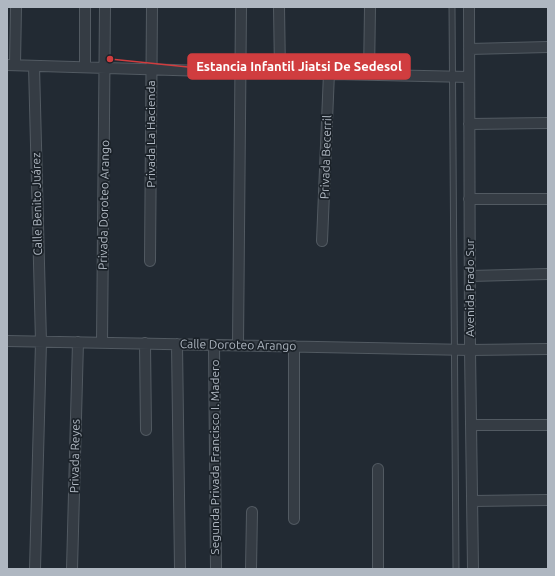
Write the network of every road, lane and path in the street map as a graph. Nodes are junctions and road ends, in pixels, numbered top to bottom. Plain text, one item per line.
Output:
1 (16, 7) edge
2 (85, 7) edge
3 (106, 7) edge
4 (152, 7) edge
5 (241, 7) edge
6 (279, 7) edge
7 (370, 7) edge
8 (452, 7) edge
9 (469, 7) edge
10 (548, 47) edge
11 (469, 49) junction
12 (11, 65) edge
13 (34, 66) junction
14 (85, 67) junction
15 (105, 68) junction
16 (151, 69) junction
17 (240, 72) junction
18 (280, 72) junction
19 (329, 74) junction
20 (369, 75) junction
21 (452, 77) junction
22 (469, 77) junction
23 (548, 123) edge
24 (469, 124) junction
25 (548, 198) edge
26 (469, 199) junction
27 (322, 242) dead end
28 (150, 261) dead end
29 (548, 274) edge
30 (470, 276) junction
31 (7, 341) edge
32 (41, 342) junction
33 (78, 342) junction
34 (102, 343) junction
35 (145, 343) junction
36 (214, 345) junction
37 (238, 345) junction
38 (294, 346) junction
39 (177, 347) junction
40 (548, 349) edge
41 (454, 350) junction
42 (470, 350) junction
43 (471, 425) junction
44 (548, 425) edge
45 (146, 430) dead end
46 (378, 469) dead end
47 (472, 500) junction
48 (548, 500) edge
49 (252, 512) dead end
50 (294, 519) dead end
51 (35, 569) edge
52 (72, 569) edge
53 (180, 569) edge
54 (216, 569) edge
55 (251, 569) edge
56 (378, 569) edge
57 (456, 569) edge
58 (473, 569) edge

1 - 12 street
2 - 14 street
3 - 15 street, Privada Doroteo Arango
4 - 16 street, Privada La Hacienda
5 - 17 street
6 - 18 street
7 - 20 street
8 - 21 lane
9 - 11 street, Avenida Prado Sur
10 - 11 street
11 - 22 street, Avenida Prado Sur
12 - 13 street
13 - 14 street
13 - 32 street, Calle Benito Juárez
14 - 15 street
15 - 16 street
15 - 34 street, Privada Doroteo Arango
16 - 17 street
16 - 28 street, Privada La Hacienda
17 - 18 street
17 - 37 street
18 - 19 street
19 - 20 street
19 - 27 street, Privada Becerril
20 - 21 street
21 - 22 street
21 - 41 lane
22 - 24 street, Avenida Prado Sur
23 - 24 street
24 - 26 street, Avenida Prado Sur
25 - 26 street
26 - 30 street, Avenida Prado Sur
29 - 30 street
30 - 42 street, Avenida Prado Sur
31 - 32 street, Calle Doroteo Arango
32 - 33 street, Calle Doroteo Arango
32 - 51 street, Calle Benito Juárez
33 - 34 street, Calle Doroteo Arango
33 - 52 street, Privada Reyes
34 - 35 street, Calle Doroteo Arango
35 - 39 street, Calle Doroteo Arango
35 - 45 street
36 - 37 street, Calle Doroteo Arango
36 - 39 street, Calle Doroteo Arango
36 - 54 street, Segunda Privada Francisco I. Madero
37 - 38 street, Calle Doroteo Arango
38 - 41 street, Calle Doroteo Arango
38 - 50 street
39 - 53 street
40 - 42 street, Calle Doroteo Arango
41 - 42 street, Calle Doroteo Arango
41 - 57 lane
42 - 43 street, Avenida Prado Sur
43 - 44 street
43 - 47 street, Avenida Prado Sur
46 - 56 street
47 - 48 street
47 - 58 street, Avenida Prado Sur
49 - 55 street

